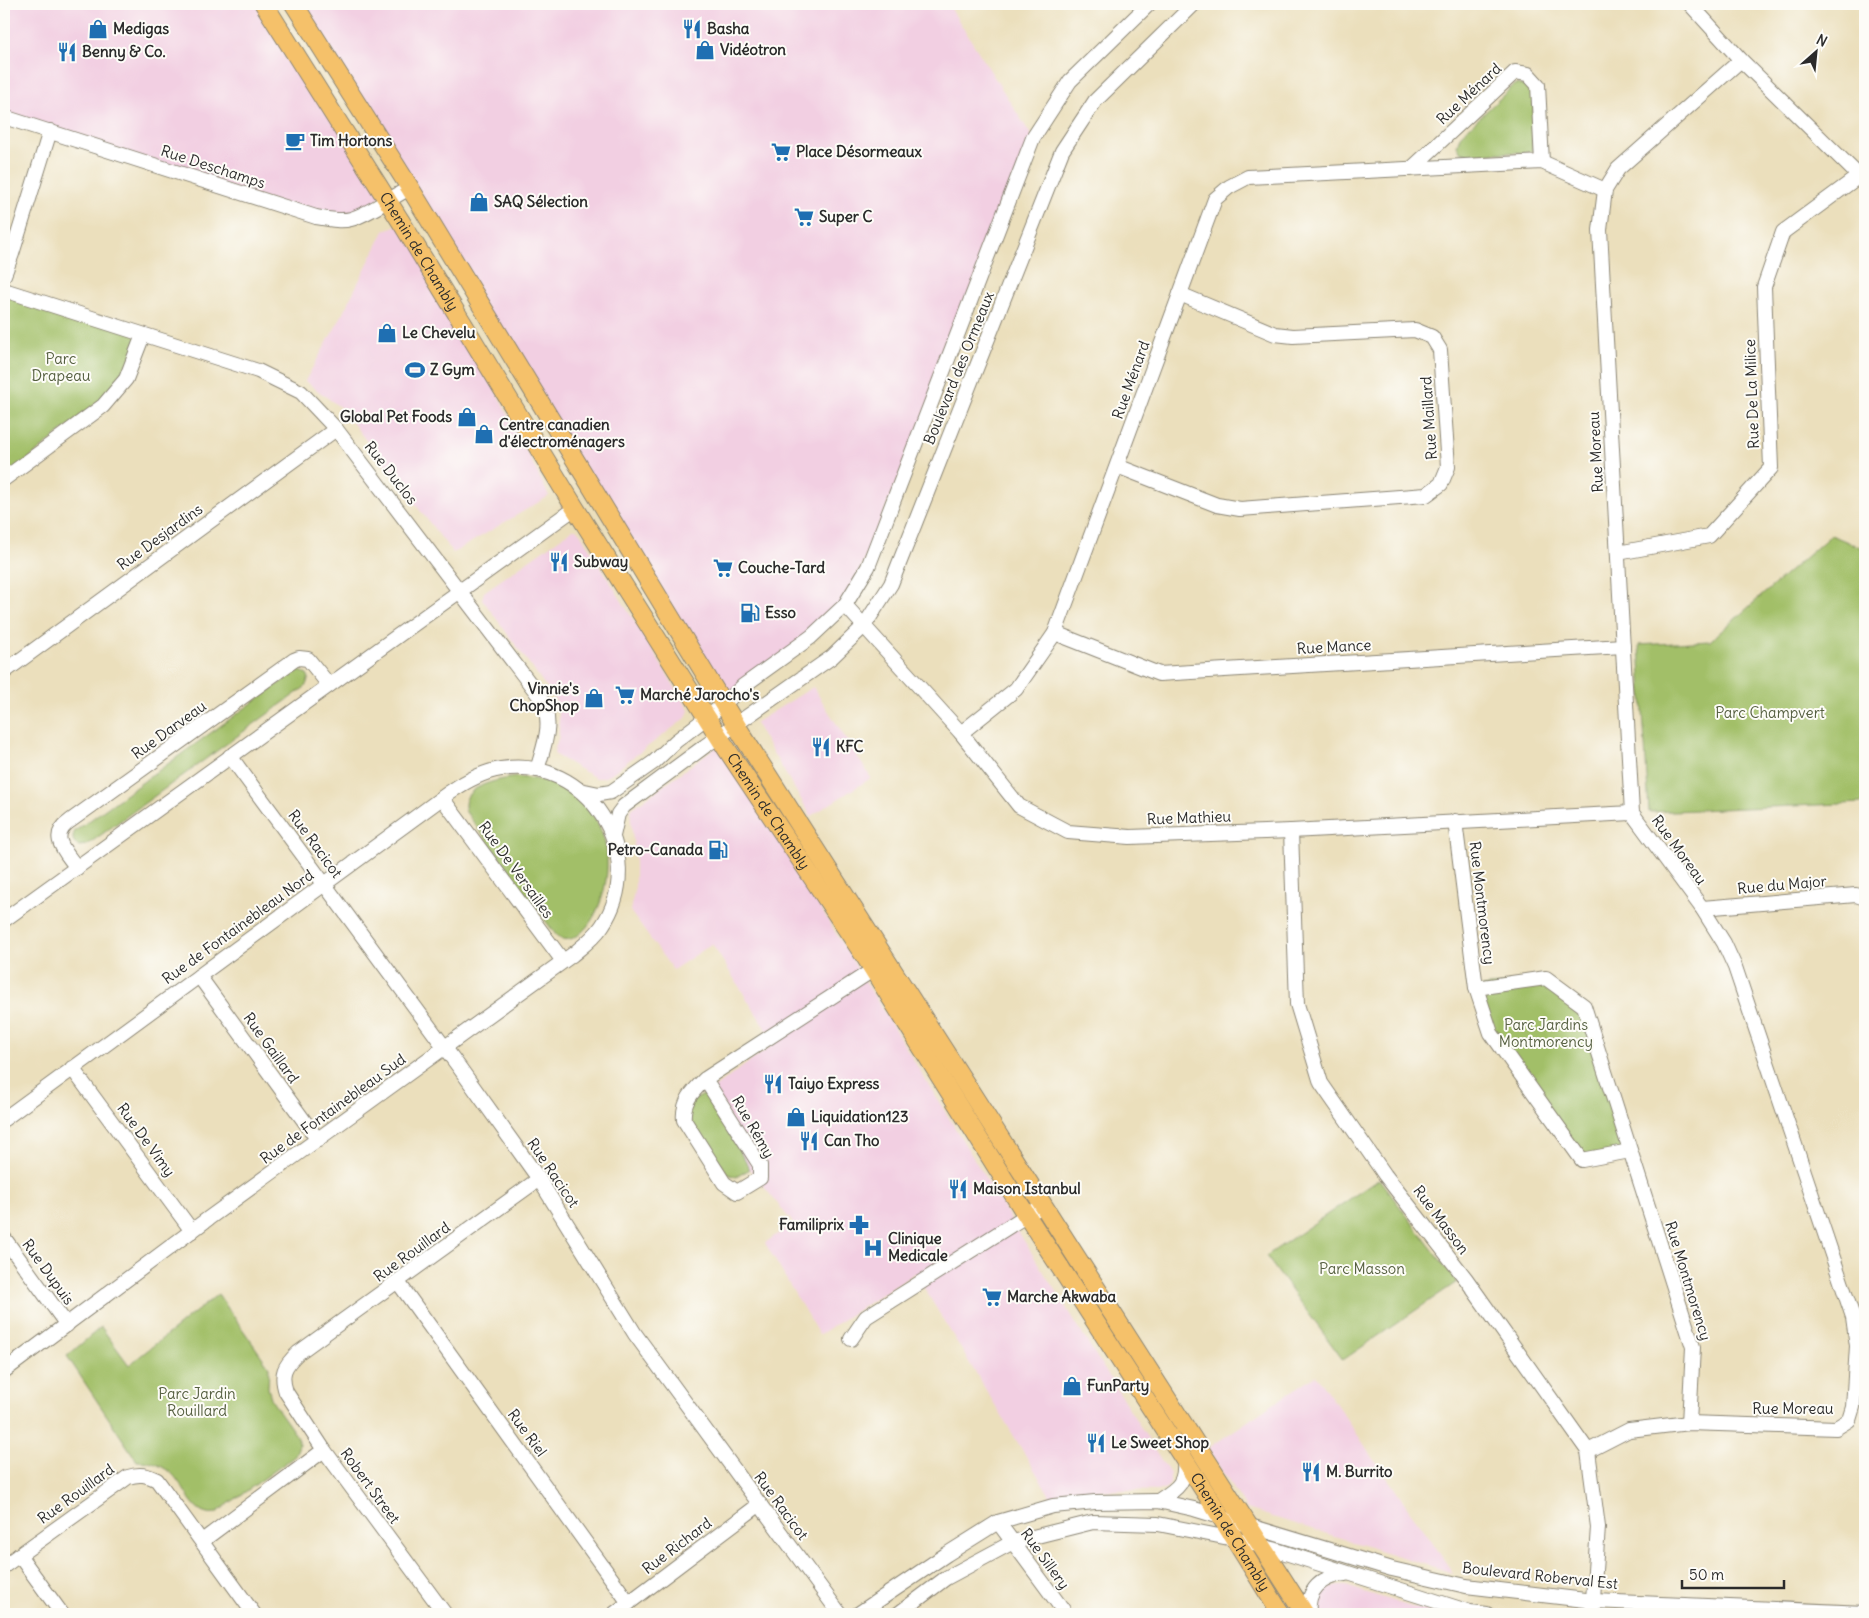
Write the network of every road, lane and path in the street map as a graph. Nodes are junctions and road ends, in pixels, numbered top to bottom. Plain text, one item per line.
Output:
1 (264, 4) edge
2 (294, 4) edge
3 (1149, 4) edge
4 (1194, 4) edge
5 (1690, 4) edge
6 (1741, 60) junction
7 (4, 117) edge
8 (50, 132) junction
9 (1542, 162) junction
10 (1411, 169) junction
11 (1862, 177) edge
12 (410, 188) junction
13 (1605, 190) junction
14 (387, 200) junction
15 (4, 275) edge
16 (4, 290) edge
17 (1180, 294) junction
18 (143, 335) junction
19 (336, 429) junction
20 (1117, 466) junction
21 (4, 479) edge
22 (576, 508) junction
23 (1618, 553) junction
24 (460, 590) junction
25 (845, 605) junction
26 (864, 626) junction
27 (1055, 634) junction
28 (1623, 646) junction
29 (4, 672) edge
30 (329, 685) junction
31 (723, 706) junction
32 (708, 718) junction
33 (736, 725) junction
34 (961, 733) junction
35 (719, 736) junction
36 (230, 756) junction
37 (537, 770) junction
38 (580, 790) junction
39 (442, 798) junction
40 (1632, 813) junction
41 (1455, 821) junction
42 (1291, 831) junction
43 (613, 836) junction
44 (77, 868) junction
45 (324, 884) junction
46 (1865, 898) edge
47 (1702, 908) junction
48 (4, 920) edge
49 (563, 962) junction
50 (880, 965) junction
51 (199, 976) junction
52 (1476, 988) junction
53 (444, 1048) junction
54 (72, 1068) junction
55 (706, 1079) junction
56 (4, 1119) edge
57 (318, 1140) junction
58 (1630, 1151) junction
59 (539, 1179) junction
60 (1043, 1205) junction
61 (1027, 1216) junction
62 (192, 1231) junction
63 (4, 1238) edge
64 (398, 1282) junction
65 (67, 1325) junction
66 (851, 1339) dead end
67 (4, 1371) edge
68 (284, 1371) joint
69 (1689, 1423) junction
70 (324, 1450) junction
71 (1588, 1450) junction
72 (1184, 1458) junction
73 (1158, 1501) junction
74 (760, 1504) junction
75 (1221, 1518) junction
76 (998, 1522) junction
77 (1248, 1526) junction
78 (1234, 1539) junction
79 (202, 1541) junction
80 (1013, 1542) junction
81 (1262, 1547) junction
82 (19, 1555) junction
83 (4, 1566) edge
84 (1347, 1573) junction
85 (1466, 1586) junction
86 (629, 1603) junction
87 (1593, 1608) edge
88 (1462, 1609) junction
89 (1865, 1613) edge
90 (62, 1614) edge
91 (254, 1614) edge
92 (445, 1614) edge
93 (614, 1614) edge
94 (840, 1614) edge
95 (858, 1614) edge
96 (898, 1614) edge
97 (1066, 1614) edge
98 (1281, 1614) edge
99 (1305, 1614) edge
100 (1309, 1614) edge
101 (1487, 1614) edge

1 - 14 main road, Chemin de Chambly
2 - 12 main road, Chemin de Chambly
3 - 25 street, Boulevard des Ormeaux
4 - 26 street, Boulevard des Ormeaux
5 - 6 street
6 - 11 street
6 - 13 street, Rue Moreau
7 - 8 street, Rue Deschamps
8 - 14 street, Rue Deschamps
8 - 15 street
9 - 10 street, Rue Ménard
9 - 10 street, Rue Ménard
9 - 13 street, Rue Ménard
10 - 17 street, Rue Ménard
11 - 23 street, Rue De La Milice
12 - 14 street, Rue Deschamps
12 - 31 main road, Chemin de Chambly
13 - 23 street, Rue Moreau
14 - 22 main road, Chemin de Chambly
16 - 18 street, Rue Duclos
17 - 20 street, Rue Ménard
17 - 20 street, Rue Maillard
18 - 19 street, Rue Duclos
18 - 21 street
19 - 24 street, Rue Duclos
19 - 29 street, Rue Desjardins
20 - 27 street, Rue Ménard
22 - 24 street
22 - 32 main road, Chemin de Chambly
23 - 28 street, Rue Moreau
24 - 30 street
24 - 37 street, Rue Duclos
25 - 26 street, Rue Mathieu
25 - 31 street, Boulevard des Ormeaux
26 - 33 street, Boulevard des Ormeaux
26 - 34 street, Rue Mathieu
27 - 28 street, Rue Mance
27 - 34 street, Rue Ménard
28 - 40 street, Rue Moreau
30 - 36 street
30 - 44 street, Rue Darveau
31 - 32 street, Boulevard des Ormeaux
31 - 33 main road, Chemin de Chambly
32 - 35 main road, Chemin de Chambly
32 - 38 street, Boulevard des Ormeaux
33 - 35 street, Boulevard des Ormeaux
33 - 50 main road, Chemin de Chambly
34 - 42 street, Rue Mathieu
35 - 43 street, Boulevard des Ormeaux
35 - 50 main road, Chemin de Chambly
36 - 44 street
36 - 45 street, Rue Racicot
37 - 38 street, Rue de Fontainebleau Nord
37 - 39 street, Rue de Fontainebleau Nord
38 - 43 street
39 - 45 street, Rue de Fontainebleau Nord
39 - 49 street, Rue De Versailles
40 - 41 street, Rue Mathieu
40 - 47 street, Rue Moreau
41 - 42 street, Rue Mathieu
41 - 52 street, Rue Montmorency
42 - 71 street, Rue Masson
43 - 49 street, Rue de Fontainebleau Sud
44 - 48 street
45 - 51 street, Rue de Fontainebleau Nord
45 - 53 street, Rue Racicot
46 - 47 street, Rue du Major
47 - 69 street, Rue Moreau
49 - 53 street, Rue de Fontainebleau Sud
50 - 55 street, Rue Rémy
50 - 60 main road, Chemin de Chambly
50 - 61 main road, Chemin de Chambly
51 - 54 street, Rue de Fontainebleau Nord
51 - 57 street, Rue Gaillard
52 - 58 street, Rue Montmorency
52 - 58 street, Rue Montmorency
53 - 57 street, Rue de Fontainebleau Sud
53 - 59 street, Rue Racicot
54 - 56 street, Rue de Fontainebleau Nord
54 - 62 street, Rue De Vimy
55 - 55 street, Rue Rémy
57 - 62 street, Rue de Fontainebleau Sud
58 - 69 street, Rue Montmorency
59 - 64 street, Rue Rouillard
59 - 74 street, Rue Racicot
60 - 61 street
60 - 77 main road, Chemin de Chambly
61 - 66 street
61 - 72 main road, Chemin de Chambly
62 - 65 street, Rue de Fontainebleau Sud
63 - 65 street, Rue Dupuis
64 - 68 street, Rue Rouillard
64 - 86 street, Rue Riel
65 - 67 street, Rue de Fontainebleau Sud
68 - 70 street, Robert Street
69 - 71 street, Rue Moreau
70 - 79 street
70 - 92 street, Robert Street
71 - 87 street, Rue Masson
72 - 73 street
72 - 75 main road, Chemin de Chambly
73 - 75 street, Boulevard Roberval Est
73 - 76 street, Boulevard Roberval Est
74 - 86 street, Rue Richard
74 - 94 street, Rue Racicot
75 - 77 street, Boulevard Roberval Est
75 - 78 main road, Chemin de Chambly
76 - 80 street, Rue Sillery
76 - 95 street, Boulevard Roberval Est
77 - 81 main road, Chemin de Chambly
77 - 85 street, Boulevard Roberval Est
78 - 80 street
78 - 81 street
78 - 98 main road, Chemin de Chambly
79 - 82 street, Rue Rouillard
79 - 91 street
80 - 96 street
80 - 97 street, Rue Sillery
81 - 84 street
81 - 99 main road, Chemin de Chambly
82 - 83 street, Rue Rouillard
82 - 90 street
84 - 88 street
84 - 100 street
85 - 87 street, Boulevard Roberval Est
85 - 88 street
86 - 93 street, Rue Richard
87 - 89 street, Boulevard Roberval Est
88 - 101 street

